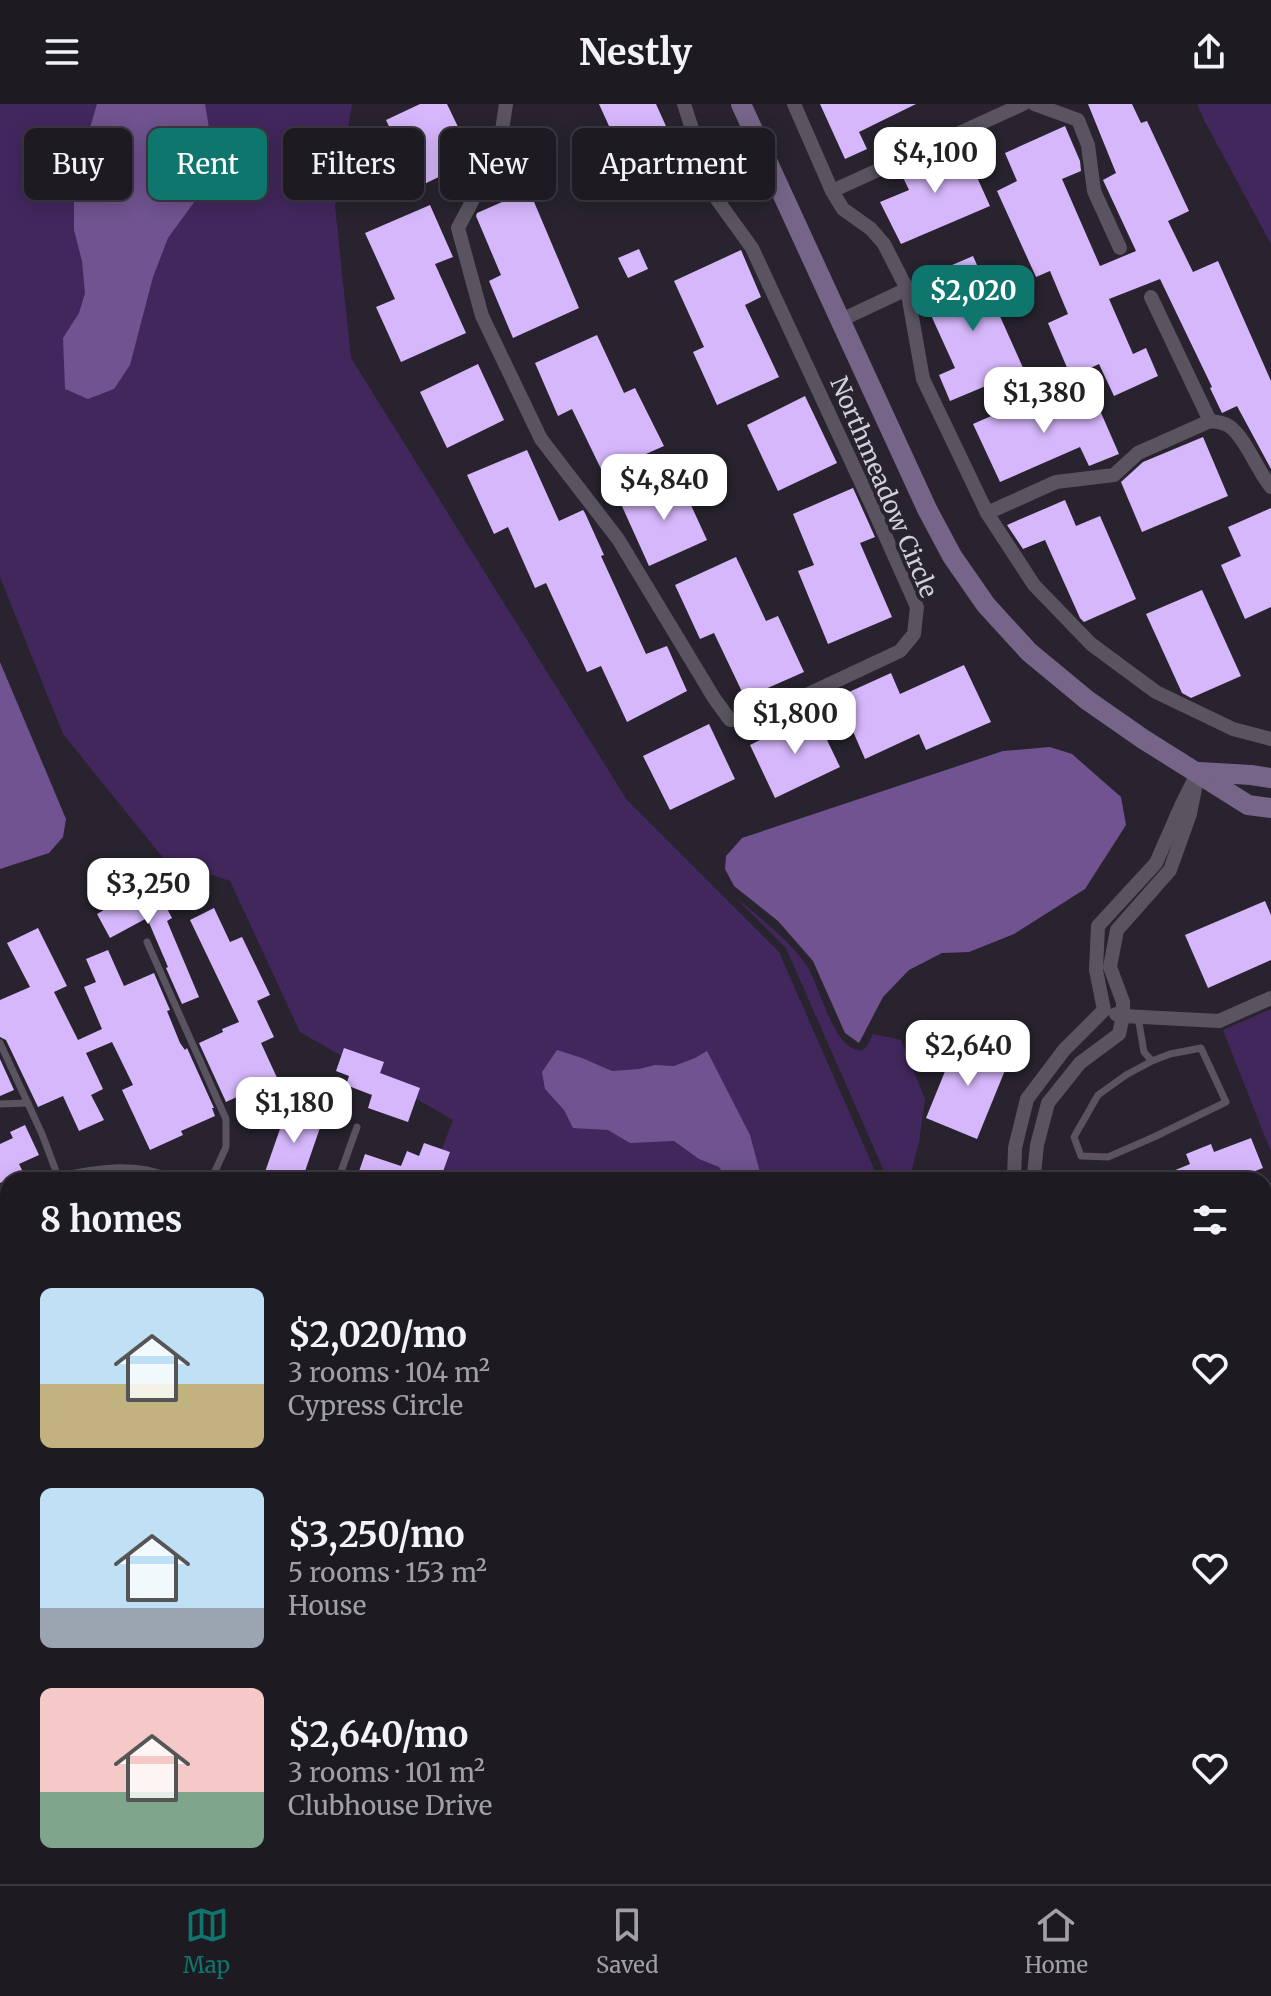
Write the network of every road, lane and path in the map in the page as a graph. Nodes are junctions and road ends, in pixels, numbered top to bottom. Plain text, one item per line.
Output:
1 (506, 104) edge
2 (684, 104) edge
3 (741, 104) edge
4 (794, 104) edge
5 (1023, 104) edge
6 (1034, 104) edge
7 (692, 128) edge
8 (752, 128) edge
9 (775, 179) edge
10 (832, 191) junction
11 (717, 200) edge
12 (1120, 248) dead end
13 (907, 289) junction
14 (1151, 297) dead end
15 (841, 320) junction
16 (1210, 421) junction
17 (1271, 487) edge
18 (987, 513) junction
19 (1271, 739) edge
20 (1198, 772) junction
21 (1271, 778) edge
22 (1271, 808) edge
23 (147, 942) dead end
24 (1271, 998) edge
25 (1104, 1010) junction
26 (1130, 1017) junction
27 (0, 1043) edge
28 (1152, 1061) junction
29 (28, 1103) junction
30 (0, 1104) edge
31 (357, 1127) dead end
32 (55, 1172) edge
33 (215, 1172) edge
34 (341, 1172) edge
35 (1014, 1172) edge
36 (1034, 1172) edge

1 - 11 street, Northmeadow Circle
2 - 7 street, Northmeadow Circle
3 - 8 street
4 - 10 street
5 - 10 street
6 - 12 street
9 - 15 street
10 - 13 street
13 - 15 street
13 - 18 street
14 - 16 street
15 - 20 street
16 - 17 street
16 - 18 street
18 - 19 street
20 - 21 street
20 - 22 street
20 - 25 street
20 - 26 street
23 - 33 lane
24 - 26 street
25 - 26 street
25 - 35 street
26 - 28 lane
26 - 36 street
27 - 29 lane
28 - 28 lane
29 - 30 lane
29 - 32 lane
31 - 34 lane

